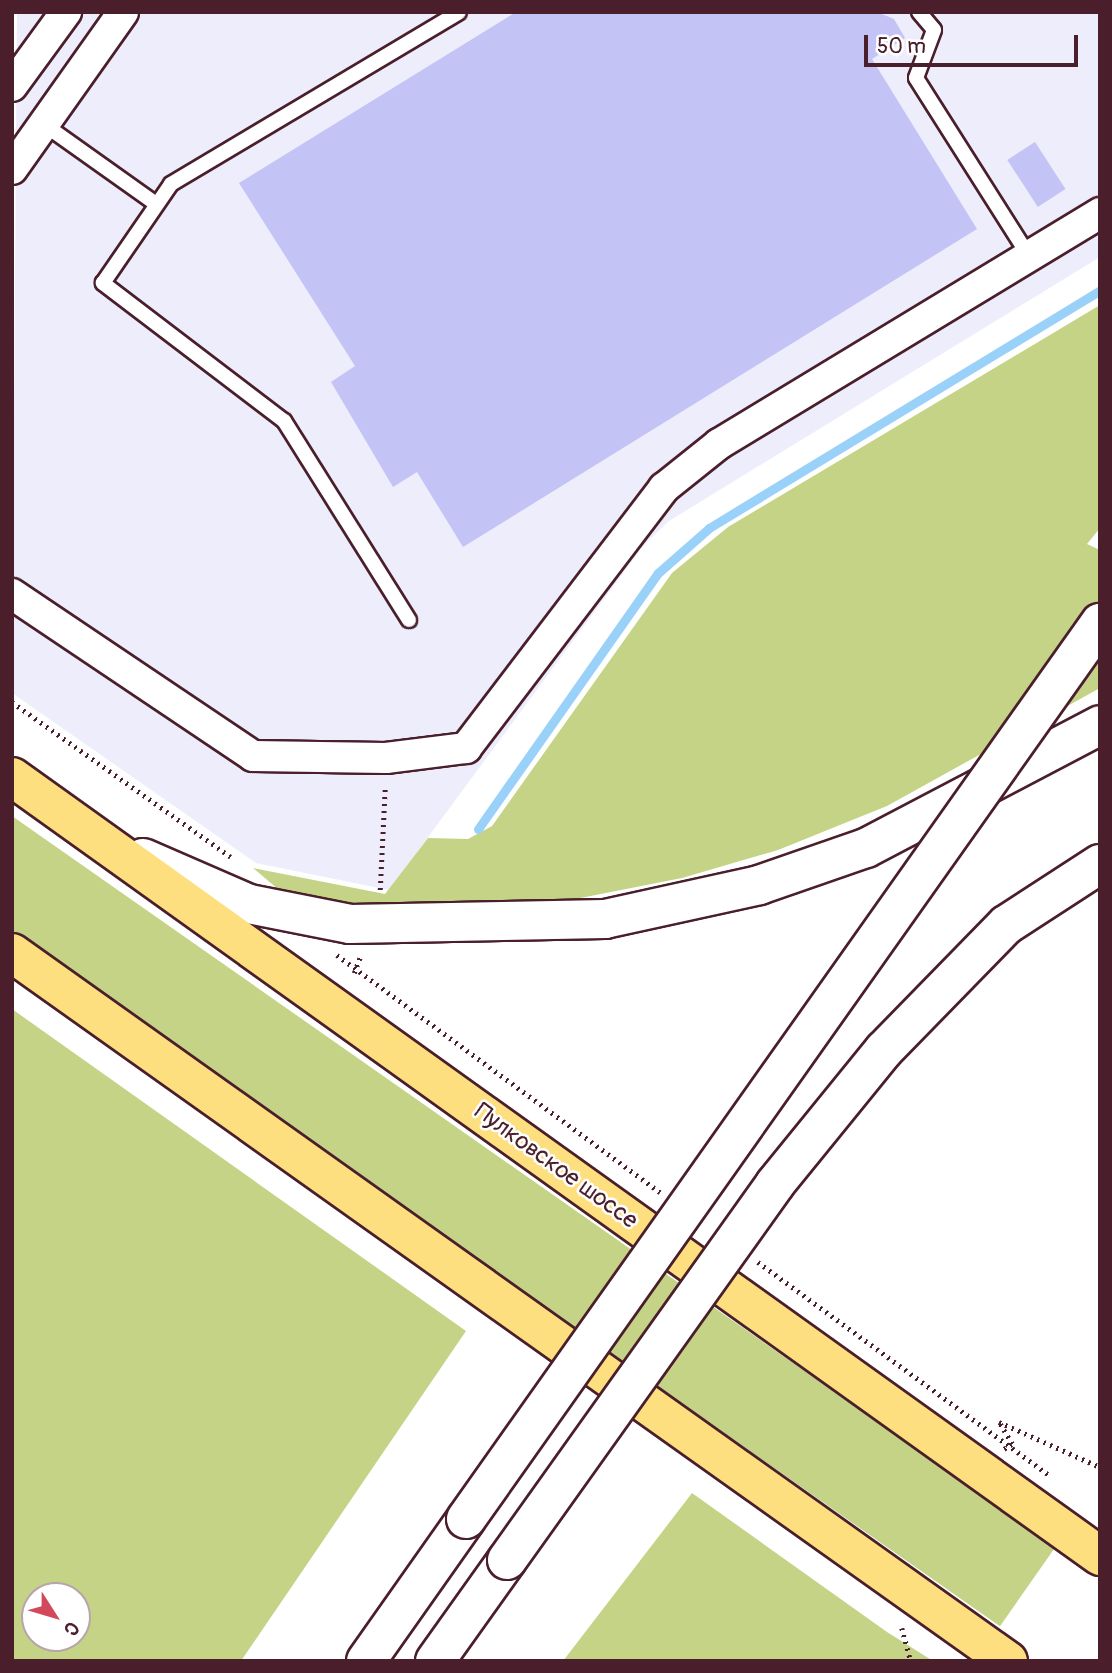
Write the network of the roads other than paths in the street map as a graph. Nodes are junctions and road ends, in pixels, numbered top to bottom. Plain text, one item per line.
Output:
1 (66, 12) edge
2 (123, 12) edge
3 (459, 12) edge
4 (919, 12) edge
5 (12, 86) edge
6 (45, 125) junction
7 (12, 169) edge
8 (156, 204) junction
9 (1100, 213) edge
10 (1029, 256) junction
11 (12, 594) edge
12 (409, 620) dead end
13 (1100, 623) edge
14 (1100, 725) edge
15 (12, 776) edge
16 (98, 837) junction
17 (1100, 864) edge
18 (12, 953) edge
19 (1100, 1556) edge
20 (366, 1661) edge
21 (436, 1661) edge
22 (1008, 1661) edge

1 - 5 street
2 - 6 street
3 - 8 lane
4 - 10 lane
6 - 7 street
6 - 8 lane
8 - 12 lane
9 - 10 street
10 - 11 street
13 - 20 main road, bridge
14 - 16 main road
15 - 16 highway, Пулковское шоссе
16 - 19 highway, Пулковское шоссе
17 - 21 main road, bridge
18 - 22 highway

